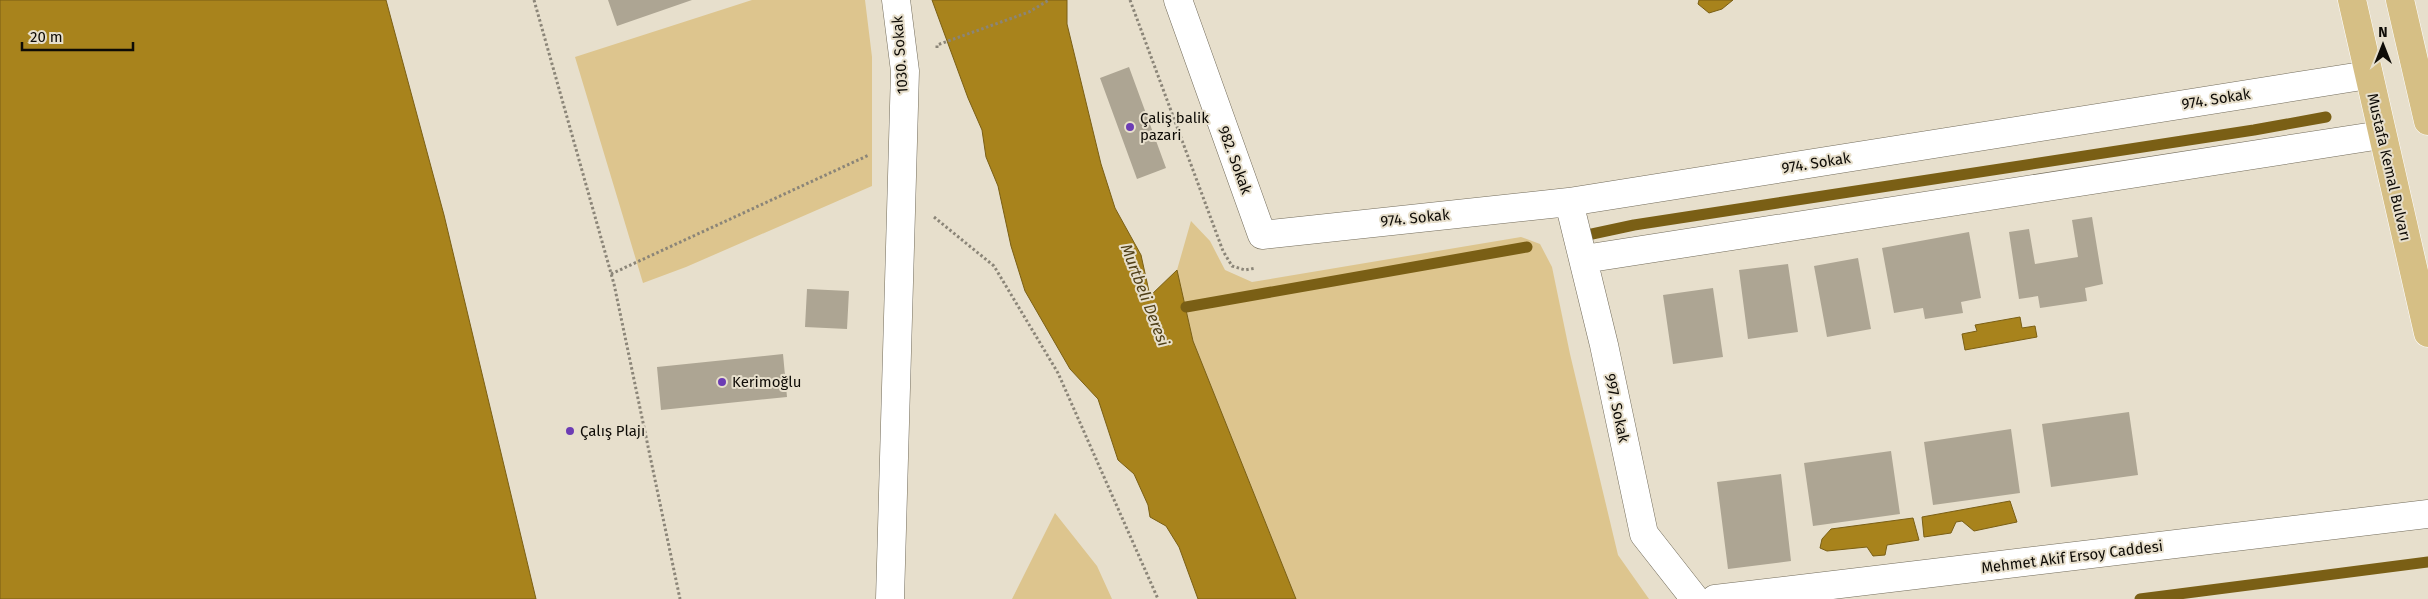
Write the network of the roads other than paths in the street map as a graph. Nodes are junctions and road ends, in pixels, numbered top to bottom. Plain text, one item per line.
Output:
1 (896, 0) edge
2 (1178, 0) edge
3 (2352, 0) edge
4 (2400, 0) edge
5 (2421, 56) edge
6 (2368, 75) junction
7 (2428, 121) edge
8 (2382, 135) junction
9 (1569, 202) junction
10 (1262, 235) joint
11 (1584, 259) junction
12 (2428, 333) edge
13 (2428, 514) edge
14 (890, 599) edge
15 (1695, 599) edge
16 (1715, 599) edge

1 - 14 street, 1030. Sokak
2 - 10 street, 982. Sokak
3 - 6 main road, Mustafa Kemal Bulvarı
4 - 5 main road
5 - 7 main road
6 - 8 main road, Mustafa Kemal Bulvarı
6 - 9 street, 974. Sokak
8 - 11 street
8 - 12 main road, Mustafa Kemal Bulvarı
9 - 10 street, 974. Sokak
9 - 11 street, 997. Sokak
11 - 15 street, 997. Sokak
13 - 16 street, Mehmet Akif Ersoy Caddesi

